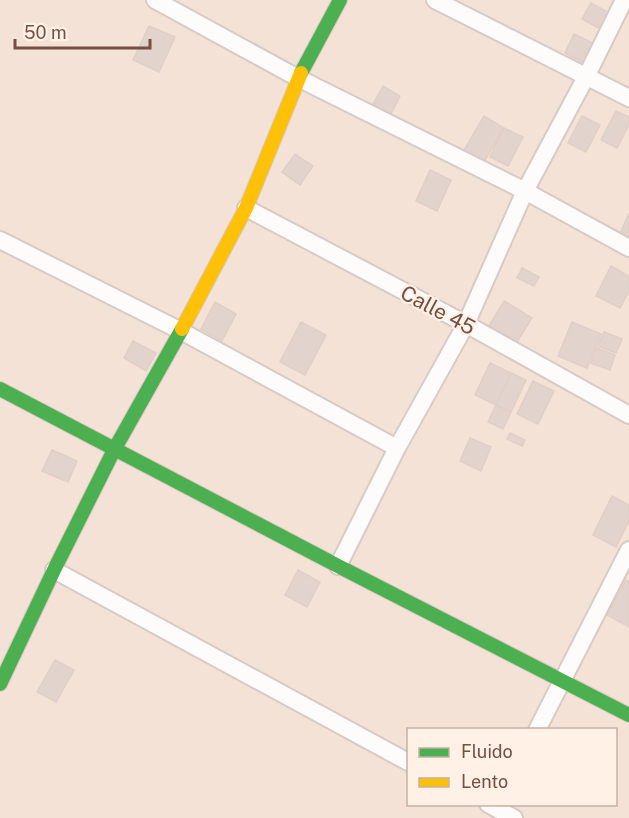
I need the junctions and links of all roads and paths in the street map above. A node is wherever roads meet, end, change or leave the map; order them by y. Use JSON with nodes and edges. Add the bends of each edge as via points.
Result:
{"nodes":[{"id":1,"x":155,"y":0,"type":"edge"},
{"id":2,"x":340,"y":0,"type":"edge"},
{"id":3,"x":435,"y":0,"type":"edge"},
{"id":4,"x":624,"y":0,"type":"edge"},
{"id":5,"x":586,"y":76,"type":"junction"},
{"id":6,"x":298,"y":78,"type":"junction"},
{"id":7,"x":629,"y":98,"type":"edge"},
{"id":8,"x":525,"y":190,"type":"junction"},
{"id":9,"x":246,"y":208,"type":"junction"},
{"id":10,"x":0,"y":240,"type":"edge"},
{"id":11,"x":629,"y":248,"type":"edge"},
{"id":12,"x":466,"y":324,"type":"junction"},
{"id":13,"x":181,"y":331,"type":"junction"},
{"id":14,"x":0,"y":389,"type":"edge"},
{"id":15,"x":629,"y":415,"type":"edge"},
{"id":16,"x":397,"y":448,"type":"junction"},
{"id":17,"x":114,"y":450,"type":"junction"},
{"id":18,"x":629,"y":550,"type":"edge"},
{"id":19,"x":338,"y":566,"type":"junction"},
{"id":20,"x":54,"y":570,"type":"junction"},
{"id":21,"x":562,"y":681,"type":"junction"},
{"id":22,"x":0,"y":684,"type":"edge"},
{"id":23,"x":629,"y":715,"type":"edge"},
{"id":24,"x":538,"y":728,"type":"edge"},
{"id":25,"x":407,"y":761,"type":"edge"},
{"id":26,"x":494,"y":809,"type":"edge"},
{"id":27,"x":514,"y":818,"type":"edge"}],
"edges":[{"from":1,"to":6,"type":"street"},
{"from":2,"to":6,"type":"street"},
{"from":3,"to":5,"type":"street"},
{"from":4,"to":5,"type":"street"},
{"from":5,"to":7,"type":"street"},
{"from":5,"to":8,"type":"street"},
{"from":6,"to":8,"type":"street"},
{"from":6,"to":9,"type":"street"},
{"from":8,"to":11,"type":"street"},
{"from":8,"to":12,"type":"street"},
{"from":9,"to":12,"type":"street","name":"Calle 45"},
{"from":9,"to":13,"type":"street"},
{"from":10,"to":13,"type":"street"},
{"from":12,"to":15,"type":"street","name":"Calle 45"},
{"from":12,"to":16,"type":"street"},
{"from":13,"to":16,"type":"street"},
{"from":13,"to":17,"type":"street"},
{"from":14,"to":17,"type":"street"},
{"from":16,"to":19,"type":"street"},
{"from":17,"to":19,"type":"street"},
{"from":17,"to":20,"type":"street"},
{"from":18,"to":21,"type":"street"},
{"from":19,"to":21,"type":"street"},
{"from":20,"to":22,"type":"street"},
{"from":20,"to":25,"type":"street"},
{"from":21,"to":23,"type":"street"},
{"from":21,"to":24,"type":"street"},
{"from":26,"to":27,"type":"street"}]}
